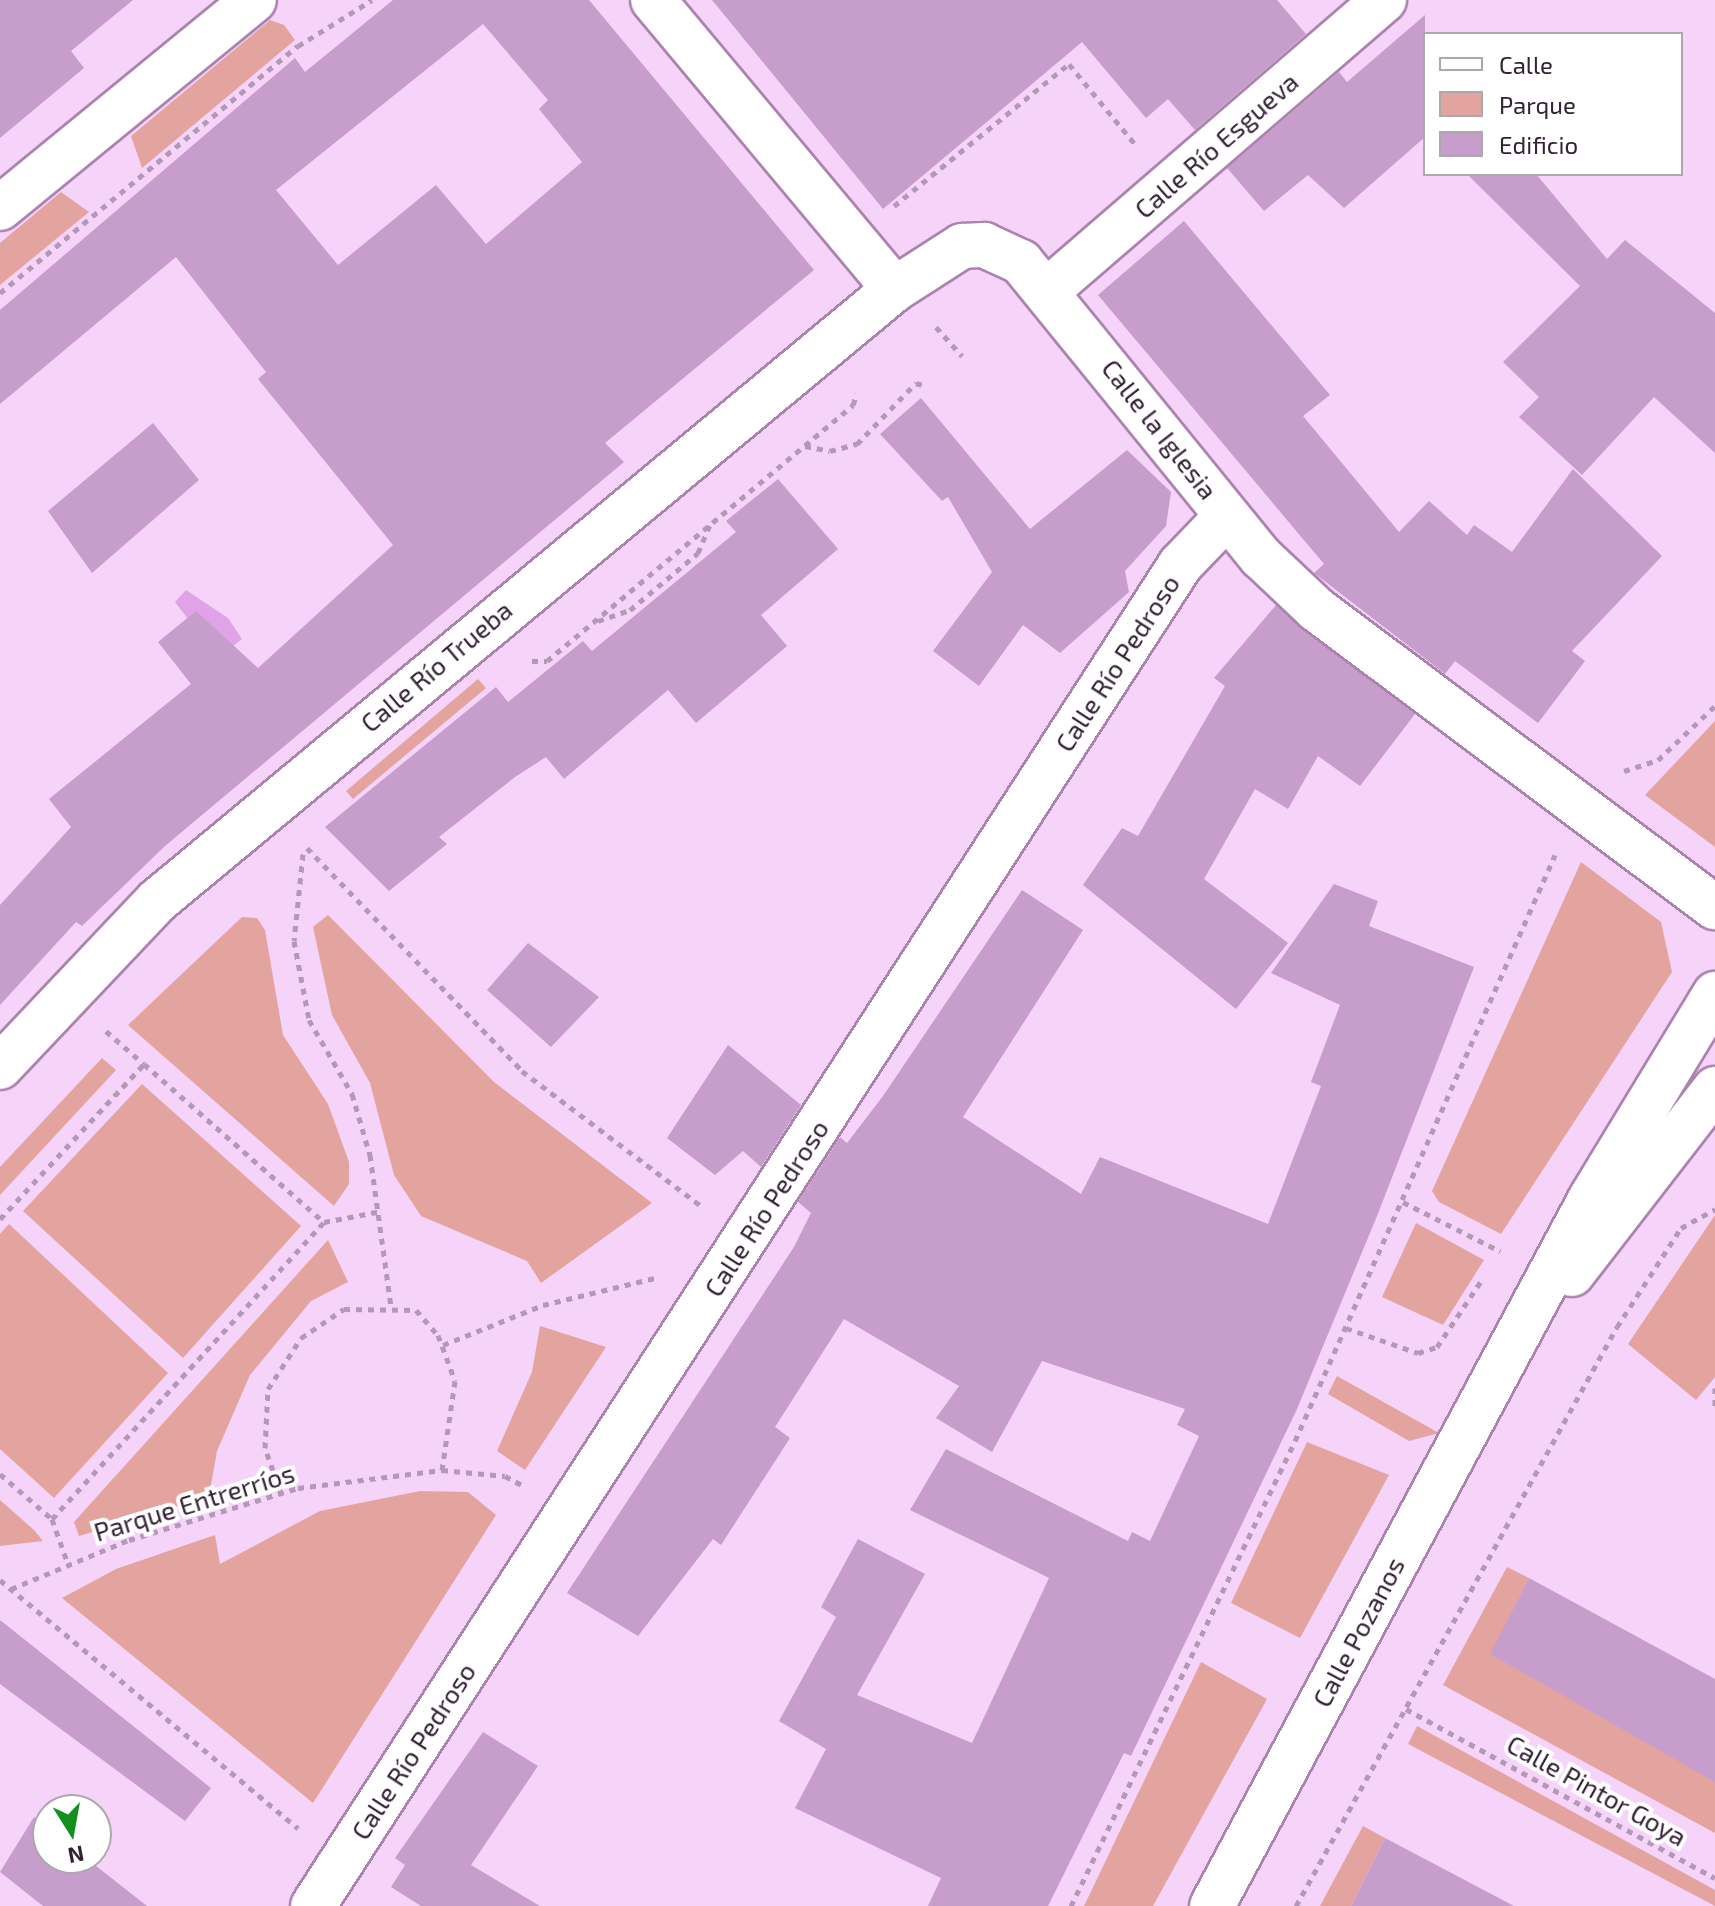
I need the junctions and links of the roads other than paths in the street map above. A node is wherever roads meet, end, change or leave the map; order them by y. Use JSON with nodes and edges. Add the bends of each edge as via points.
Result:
{"nodes":[{"id":1,"x":254,"y":0,"type":"edge"},
{"id":2,"x":653,"y":0,"type":"edge"},
{"id":3,"x":1384,"y":0,"type":"edge"},
{"id":4,"x":0,"y":208,"type":"edge"},
{"id":5,"x":895,"y":289,"type":"junction"},
{"id":6,"x":1048,"y":290,"type":"junction"},
{"id":7,"x":1227,"y":516,"type":"junction"},
{"id":8,"x":1715,"y":907,"type":"edge"},
{"id":9,"x":1715,"y":994,"type":"edge"},
{"id":10,"x":0,"y":1067,"type":"edge"},
{"id":11,"x":1658,"y":1081,"type":"junction"},
{"id":12,"x":1715,"y":1082,"type":"edge"},
{"id":13,"x":1715,"y":1089,"type":"edge"},
{"id":14,"x":1700,"y":1145,"type":"edge"},
{"id":15,"x":1504,"y":1358,"type":"junction"},
{"id":16,"x":313,"y":1906,"type":"edge"},
{"id":17,"x":1212,"y":1906,"type":"edge"}],
"edges":[{"from":1,"to":4,"type":"street"},
{"from":2,"to":5,"type":"street"},
{"from":3,"to":6,"type":"street","name":"Calle Río Esgueva"},
{"from":5,"to":6,"type":"street","name":"Calle la Iglesia","via":[[935,258],[984,245],[1021,262]]},
{"from":5,"to":10,"type":"street","name":"Calle Río Trueba","via":[[157,901]]},
{"from":6,"to":7,"type":"street","name":"Calle la Iglesia"},
{"from":7,"to":8,"type":"street","name":"Calle la Iglesia","via":[[1316,609]]},
{"from":7,"to":16,"type":"street","name":"Calle Río Pedroso","via":[[1181,564]]},
{"from":9,"to":11,"type":"street","name":"Calle Pozanos"},
{"from":11,"to":12,"type":"street"},
{"from":11,"to":14,"type":"street","via":[[1666,1112]]},
{"from":11,"to":15,"type":"street","name":"Calle Pozanos"},
{"from":13,"to":14,"type":"street","name":"Calle Pozanos"},
{"from":14,"to":15,"type":"street","name":"Calle Pozanos"},
{"from":15,"to":17,"type":"street","name":"Calle Pozanos"}]}
